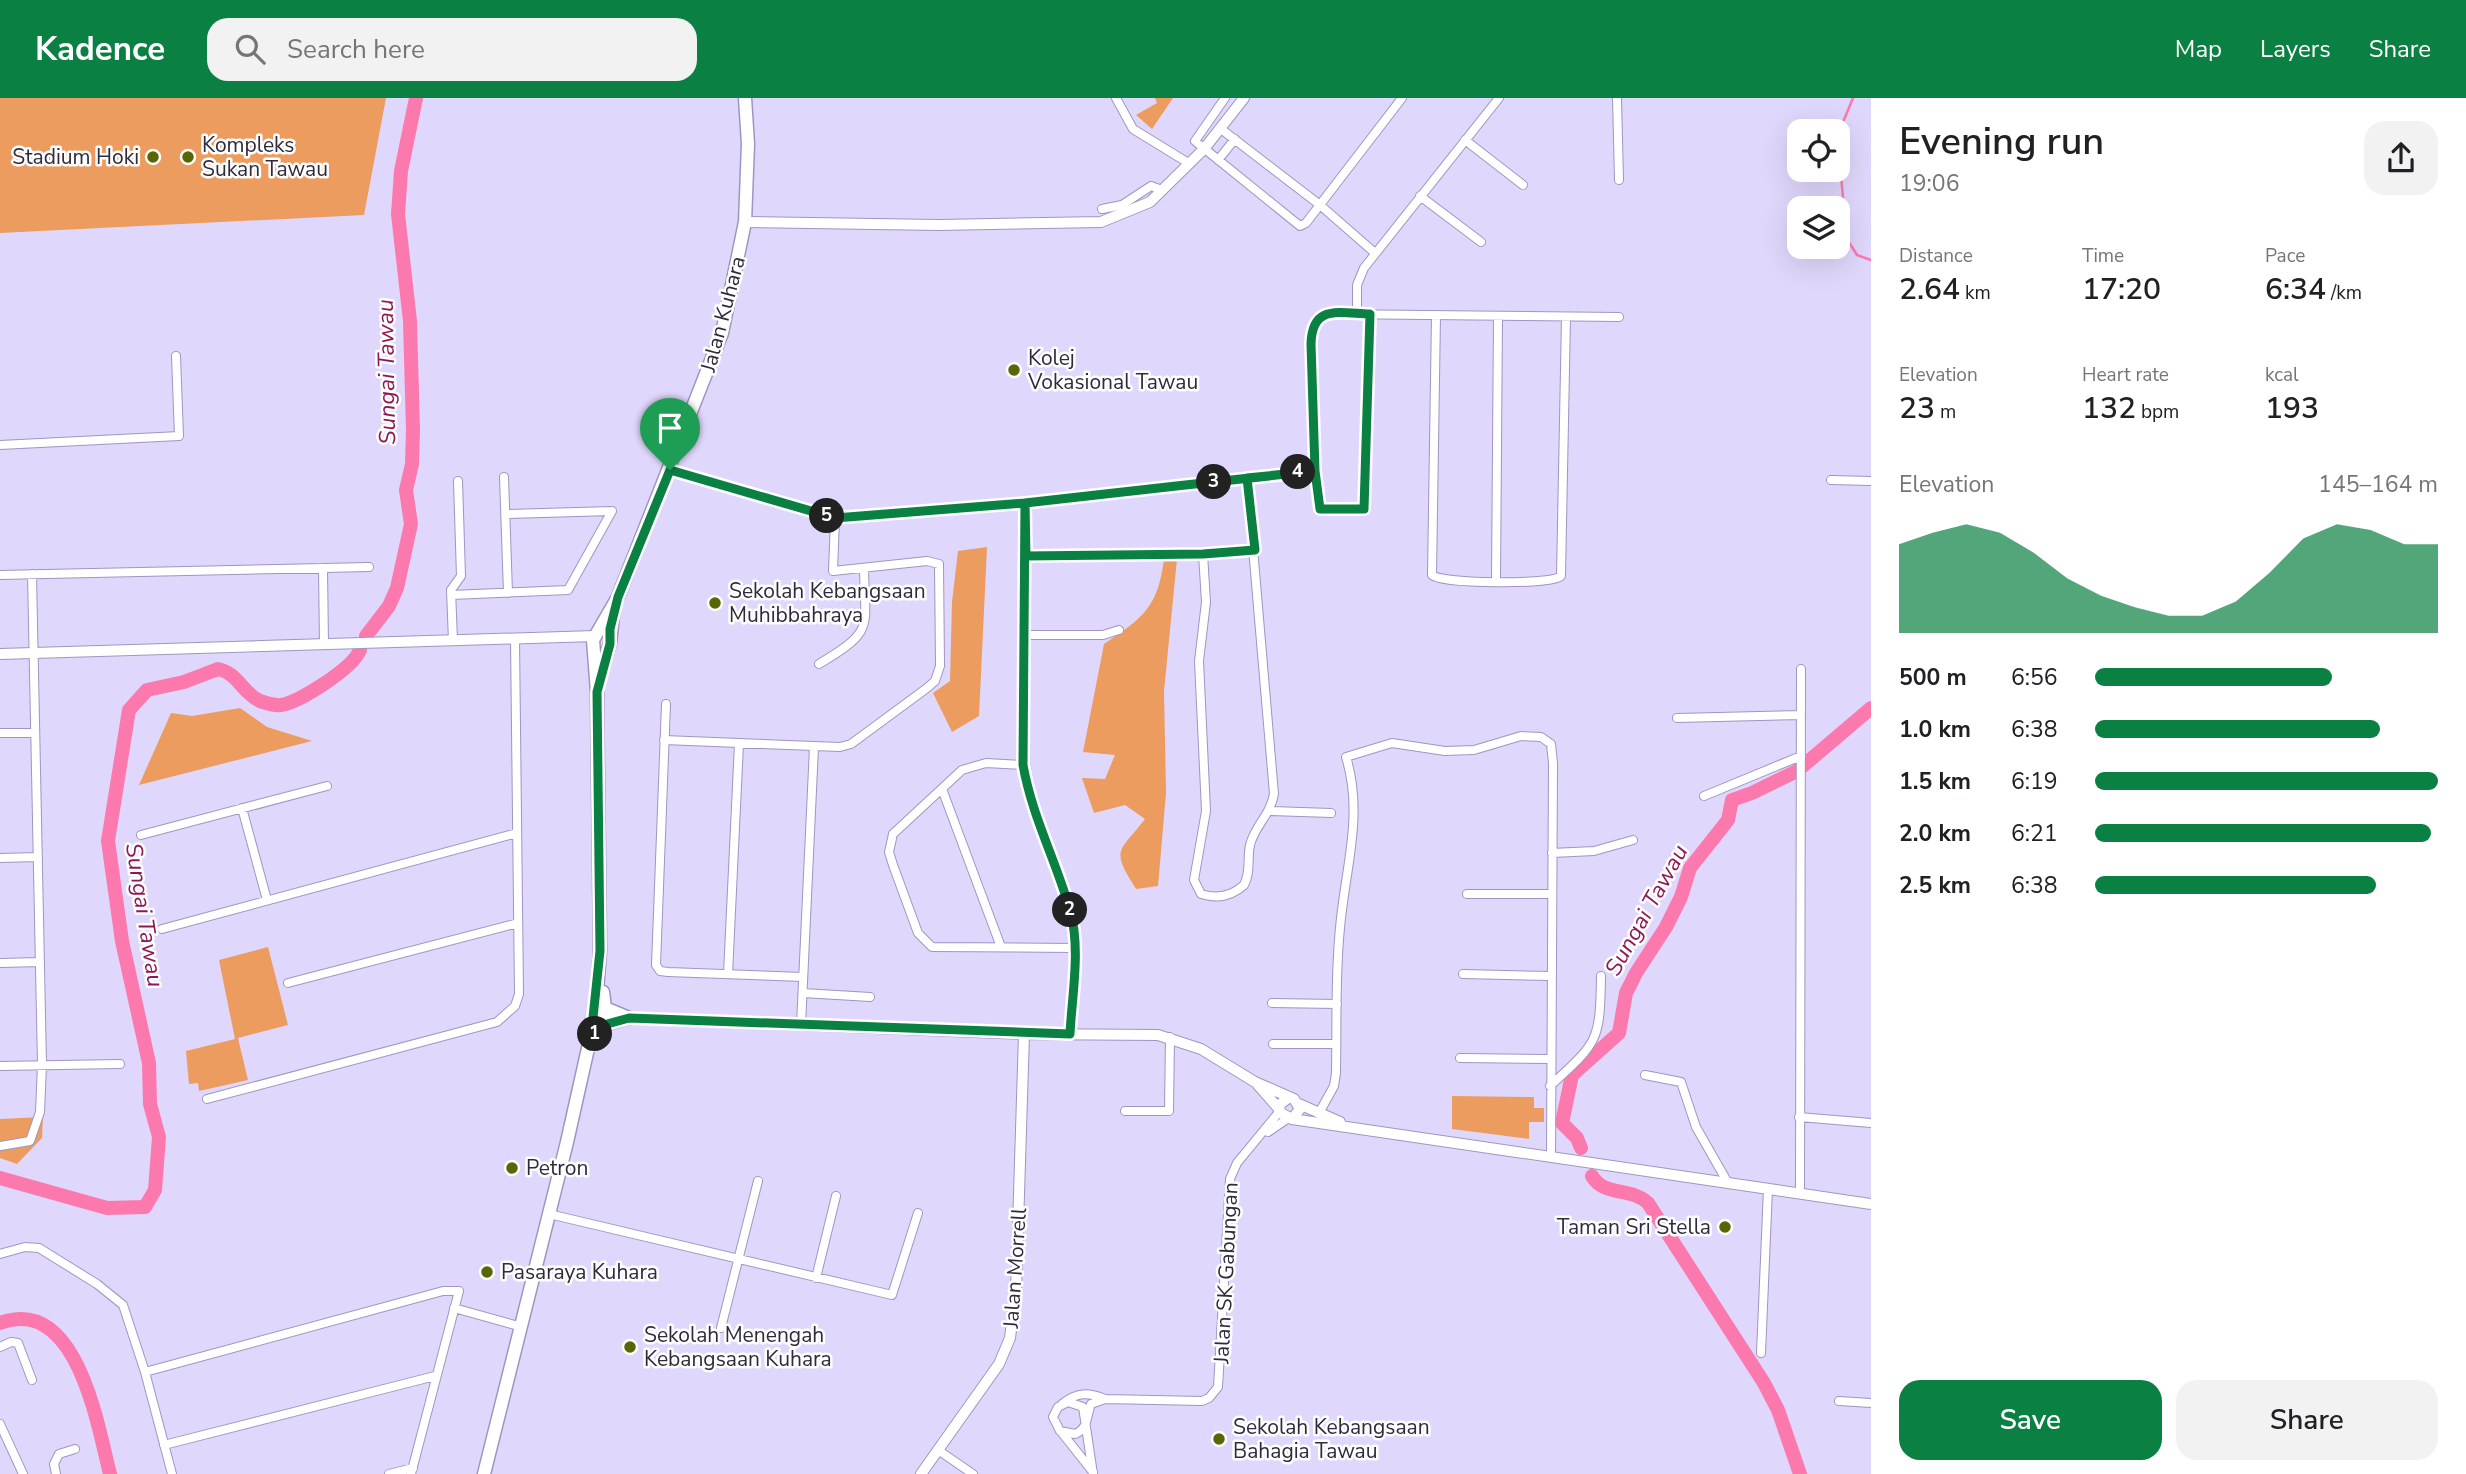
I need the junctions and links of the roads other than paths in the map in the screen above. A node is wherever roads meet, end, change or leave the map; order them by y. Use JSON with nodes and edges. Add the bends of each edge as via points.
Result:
{"nodes":[{"id":1,"x":745,"y":98,"type":"edge"},
{"id":2,"x":1116,"y":98,"type":"edge"},
{"id":3,"x":1225,"y":98,"type":"edge"},
{"id":4,"x":1244,"y":98,"type":"edge"},
{"id":5,"x":1402,"y":98,"type":"edge"},
{"id":6,"x":1499,"y":98,"type":"edge"},
{"id":7,"x":1617,"y":98,"type":"edge"},
{"id":8,"x":1221,"y":129,"type":"junction"},
{"id":9,"x":1235,"y":139,"type":"junction"},
{"id":10,"x":1465,"y":140,"type":"junction"},
{"id":11,"x":1204,"y":149,"type":"junction"},
{"id":12,"x":1218,"y":160,"type":"junction"},
{"id":13,"x":1190,"y":164,"type":"junction"},
{"id":14,"x":1619,"y":180,"type":"dead end"},
{"id":15,"x":1523,"y":185,"type":"dead end"},
{"id":16,"x":1162,"y":190,"type":"junction"},
{"id":17,"x":1420,"y":196,"type":"junction"},
{"id":18,"x":1320,"y":205,"type":"junction"},
{"id":19,"x":1102,"y":209,"type":"dead end"},
{"id":20,"x":745,"y":222,"type":"junction"},
{"id":21,"x":1481,"y":242,"type":"dead end"},
{"id":22,"x":1375,"y":253,"type":"junction"},
{"id":23,"x":1357,"y":314,"type":"junction"},
{"id":24,"x":1370,"y":314,"type":"junction"},
{"id":25,"x":1436,"y":316,"type":"junction"},
{"id":26,"x":1499,"y":316,"type":"junction"},
{"id":27,"x":1566,"y":317,"type":"junction"},
{"id":28,"x":1619,"y":317,"type":"dead end"},
{"id":29,"x":176,"y":356,"type":"dead end"},
{"id":30,"x":0,"y":445,"type":"edge"},
{"id":31,"x":670,"y":470,"type":"junction"},
{"id":32,"x":1315,"y":471,"type":"junction"},
{"id":33,"x":505,"y":477,"type":"dead end"},
{"id":34,"x":1247,"y":478,"type":"junction"},
{"id":35,"x":1831,"y":480,"type":"dead end"},
{"id":36,"x":458,"y":481,"type":"dead end"},
{"id":37,"x":1871,"y":481,"type":"edge"},
{"id":38,"x":1025,"y":503,"type":"junction"},
{"id":39,"x":506,"y":514,"type":"junction"},
{"id":40,"x":835,"y":518,"type":"junction"},
{"id":41,"x":1255,"y":550,"type":"junction"},
{"id":42,"x":1203,"y":554,"type":"junction"},
{"id":43,"x":1026,"y":556,"type":"junction"},
{"id":44,"x":369,"y":567,"type":"dead end"},
{"id":45,"x":323,"y":568,"type":"junction"},
{"id":46,"x":864,"y":568,"type":"junction"},
{"id":47,"x":0,"y":575,"type":"edge"},
{"id":48,"x":32,"y":575,"type":"junction"},
{"id":49,"x":1496,"y":582,"type":"junction"},
{"id":50,"x":508,"y":593,"type":"junction"},
{"id":51,"x":452,"y":595,"type":"junction"},
{"id":52,"x":1119,"y":630,"type":"dead end"},
{"id":53,"x":1025,"y":635,"type":"junction"},
{"id":54,"x":515,"y":639,"type":"junction"},
{"id":55,"x":453,"y":641,"type":"junction"},
{"id":56,"x":599,"y":643,"type":"junction"},
{"id":57,"x":324,"y":645,"type":"junction"},
{"id":58,"x":34,"y":653,"type":"junction"},
{"id":59,"x":0,"y":654,"type":"edge"},
{"id":60,"x":819,"y":664,"type":"dead end"},
{"id":61,"x":1801,"y":668,"type":"dead end"},
{"id":62,"x":666,"y":704,"type":"dead end"},
{"id":63,"x":1801,"y":715,"type":"junction"},
{"id":64,"x":1677,"y":718,"type":"dead end"},
{"id":65,"x":0,"y":733,"type":"edge"},
{"id":66,"x":36,"y":733,"type":"junction"},
{"id":67,"x":664,"y":740,"type":"junction"},
{"id":68,"x":739,"y":744,"type":"junction"},
{"id":69,"x":814,"y":747,"type":"junction"},
{"id":70,"x":1801,"y":758,"type":"junction"},
{"id":71,"x":1023,"y":765,"type":"junction"},
{"id":72,"x":327,"y":786,"type":"dead end"},
{"id":73,"x":942,"y":789,"type":"junction"},
{"id":74,"x":1704,"y":796,"type":"dead end"},
{"id":75,"x":242,"y":808,"type":"junction"},
{"id":76,"x":1270,"y":811,"type":"junction"},
{"id":77,"x":1331,"y":813,"type":"dead end"},
{"id":78,"x":517,"y":833,"type":"junction"},
{"id":79,"x":141,"y":835,"type":"dead end"},
{"id":80,"x":1633,"y":840,"type":"dead end"},
{"id":81,"x":1552,"y":853,"type":"junction"},
{"id":82,"x":38,"y":857,"type":"junction"},
{"id":83,"x":0,"y":858,"type":"edge"},
{"id":84,"x":1467,"y":894,"type":"dead end"},
{"id":85,"x":1551,"y":894,"type":"junction"},
{"id":86,"x":267,"y":900,"type":"junction"},
{"id":87,"x":518,"y":923,"type":"junction"},
{"id":88,"x":162,"y":929,"type":"dead end"},
{"id":89,"x":1001,"y":947,"type":"junction"},
{"id":90,"x":1075,"y":948,"type":"junction"},
{"id":91,"x":600,"y":951,"type":"junction"},
{"id":92,"x":40,"y":962,"type":"junction"},
{"id":93,"x":0,"y":963,"type":"edge"},
{"id":94,"x":728,"y":974,"type":"junction"},
{"id":95,"x":1463,"y":974,"type":"dead end"},
{"id":96,"x":1550,"y":976,"type":"junction"},
{"id":97,"x":1601,"y":976,"type":"dead end"},
{"id":98,"x":803,"y":977,"type":"junction"},
{"id":99,"x":288,"y":984,"type":"dead end"},
{"id":100,"x":803,"y":993,"type":"junction"},
{"id":101,"x":870,"y":997,"type":"dead end"},
{"id":102,"x":1272,"y":1003,"type":"dead end"},
{"id":103,"x":1337,"y":1004,"type":"junction"},
{"id":104,"x":595,"y":1017,"type":"junction"},
{"id":105,"x":629,"y":1018,"type":"junction"},
{"id":106,"x":801,"y":1025,"type":"junction"},
{"id":107,"x":1024,"y":1034,"type":"junction"},
{"id":108,"x":1070,"y":1034,"type":"junction"},
{"id":109,"x":1170,"y":1037,"type":"junction"},
{"id":110,"x":1273,"y":1044,"type":"dead end"},
{"id":111,"x":1336,"y":1044,"type":"junction"},
{"id":112,"x":590,"y":1046,"type":"junction"},
{"id":113,"x":1460,"y":1058,"type":"dead end"},
{"id":114,"x":1550,"y":1059,"type":"junction"},
{"id":115,"x":120,"y":1064,"type":"dead end"},
{"id":116,"x":42,"y":1065,"type":"junction"},
{"id":117,"x":0,"y":1066,"type":"edge"},
{"id":118,"x":1645,"y":1075,"type":"dead end"},
{"id":119,"x":1255,"y":1082,"type":"junction"},
{"id":120,"x":1550,"y":1086,"type":"junction"},
{"id":121,"x":1287,"y":1098,"type":"junction"},
{"id":122,"x":207,"y":1099,"type":"dead end"},
{"id":123,"x":1299,"y":1104,"type":"junction"},
{"id":124,"x":1125,"y":1111,"type":"dead end"},
{"id":125,"x":1319,"y":1113,"type":"junction"},
{"id":126,"x":1284,"y":1115,"type":"junction"},
{"id":127,"x":1799,"y":1116,"type":"junction"},
{"id":128,"x":1871,"y":1124,"type":"edge"},
{"id":129,"x":1357,"y":1129,"type":"junction"},
{"id":130,"x":0,"y":1146,"type":"edge"},
{"id":131,"x":1551,"y":1156,"type":"junction"},
{"id":132,"x":758,"y":1181,"type":"dead end"},
{"id":133,"x":1728,"y":1182,"type":"junction"},
{"id":134,"x":1768,"y":1189,"type":"junction"},
{"id":135,"x":1800,"y":1193,"type":"junction"},
{"id":136,"x":836,"y":1196,"type":"dead end"},
{"id":137,"x":1871,"y":1204,"type":"edge"},
{"id":138,"x":918,"y":1213,"type":"dead end"},
{"id":139,"x":549,"y":1214,"type":"junction"},
{"id":140,"x":0,"y":1254,"type":"edge"},
{"id":141,"x":738,"y":1260,"type":"junction"},
{"id":142,"x":816,"y":1278,"type":"junction"},
{"id":143,"x":454,"y":1308,"type":"junction"},
{"id":144,"x":522,"y":1327,"type":"junction"},
{"id":145,"x":721,"y":1328,"type":"dead end"},
{"id":146,"x":0,"y":1347,"type":"edge"},
{"id":147,"x":1761,"y":1353,"type":"dead end"},
{"id":148,"x":145,"y":1372,"type":"junction"},
{"id":149,"x":435,"y":1376,"type":"junction"},
{"id":150,"x":32,"y":1380,"type":"dead end"},
{"id":151,"x":1105,"y":1399,"type":"junction"},
{"id":152,"x":1839,"y":1401,"type":"dead end"},
{"id":153,"x":1871,"y":1403,"type":"edge"},
{"id":154,"x":1062,"y":1404,"type":"junction"},
{"id":155,"x":1087,"y":1418,"type":"junction"},
{"id":156,"x":0,"y":1424,"type":"edge"},
{"id":157,"x":1060,"y":1432,"type":"junction"},
{"id":158,"x":164,"y":1444,"type":"junction"},
{"id":159,"x":75,"y":1449,"type":"dead end"},
{"id":160,"x":938,"y":1450,"type":"junction"},
{"id":161,"x":412,"y":1471,"type":"edge"},
{"id":162,"x":1093,"y":1473,"type":"edge"},
{"id":163,"x":23,"y":1474,"type":"edge"},
{"id":164,"x":56,"y":1474,"type":"edge"},
{"id":165,"x":172,"y":1474,"type":"edge"},
{"id":166,"x":389,"y":1474,"type":"edge"},
{"id":167,"x":484,"y":1474,"type":"edge"},
{"id":168,"x":921,"y":1474,"type":"edge"},
{"id":169,"x":973,"y":1474,"type":"edge"}],
"edges":[{"from":1,"to":20,"type":"main road","name":"Jalan Kuhara"},
{"from":2,"to":13,"type":"street","via":[[1133,129]]},
{"from":3,"to":11,"type":"street","via":[[1195,138]]},
{"from":4,"to":8,"type":"street"},
{"from":5,"to":18,"type":"street"},
{"from":6,"to":10,"type":"street"},
{"from":7,"to":14,"type":"street"},
{"from":8,"to":9,"type":"street"},
{"from":8,"to":11,"type":"street"},
{"from":9,"to":12,"type":"street"},
{"from":9,"to":18,"type":"street"},
{"from":10,"to":15,"type":"street"},
{"from":10,"to":17,"type":"street"},
{"from":11,"to":12,"type":"street"},
{"from":11,"to":13,"type":"street"},
{"from":12,"to":18,"type":"street","via":[[1296,225],[1306,223]]},
{"from":13,"to":16,"type":"street"},
{"from":16,"to":19,"type":"street","via":[[1151,186],[1122,205]]},
{"from":16,"to":20,"type":"street","via":[[1128,214],[1086,224]]},
{"from":17,"to":21,"type":"street"},
{"from":17,"to":22,"type":"street"},
{"from":18,"to":22,"type":"street"},
{"from":20,"to":31,"type":"main road","name":"Jalan Kuhara","via":[[722,333]]},
{"from":22,"to":23,"type":"street","via":[[1359,277]]},
{"from":23,"to":24,"type":"street"},
{"from":23,"to":32,"type":"street","via":[[1328,314],[1313,323]]},
{"from":24,"to":25,"type":"street"},
{"from":24,"to":32,"type":"street","via":[[1364,509],[1320,509]]},
{"from":25,"to":26,"type":"street"},
{"from":25,"to":49,"type":"street","via":[[1432,575],[1444,580]]},
{"from":26,"to":27,"type":"street"},
{"from":26,"to":49,"type":"street"},
{"from":27,"to":28,"type":"street"},
{"from":27,"to":49,"type":"street","via":[[1561,576],[1552,581]]},
{"from":29,"to":30,"type":"street","via":[[179,436]]},
{"from":31,"to":40,"type":"street"},
{"from":31,"to":56,"type":"main road","name":"Jalan Kuhara"},
{"from":32,"to":34,"type":"street"},
{"from":33,"to":39,"type":"street"},
{"from":34,"to":38,"type":"street"},
{"from":34,"to":41,"type":"street"},
{"from":35,"to":37,"type":"street"},
{"from":36,"to":51,"type":"street","via":[[461,576]]},
{"from":38,"to":40,"type":"street"},
{"from":38,"to":43,"type":"street"},
{"from":39,"to":50,"type":"street"},
{"from":39,"to":50,"type":"street","via":[[612,511],[568,590]]},
{"from":40,"to":46,"type":"street","via":[[833,571]]},
{"from":41,"to":42,"type":"street"},
{"from":41,"to":76,"type":"street","via":[[1275,779]]},
{"from":42,"to":43,"type":"street"},
{"from":42,"to":76,"type":"street","via":[[1206,602],[1199,661],[1206,811],[1194,880],[1201,894],[1224,895],[1244,885],[1253,837]]},
{"from":43,"to":53,"type":"street"},
{"from":44,"to":45,"type":"street"},
{"from":45,"to":48,"type":"street"},
{"from":45,"to":57,"type":"street"},
{"from":46,"to":60,"type":"street","via":[[863,629],[854,643]]},
{"from":46,"to":69,"type":"street","via":[[927,561],[939,564],[939,673],[927,688],[851,744]]},
{"from":47,"to":48,"type":"street"},
{"from":48,"to":58,"type":"street"},
{"from":50,"to":51,"type":"street"},
{"from":51,"to":55,"type":"street"},
{"from":52,"to":53,"type":"street","via":[[1103,635]]},
{"from":53,"to":71,"type":"street"},
{"from":54,"to":55,"type":"street"},
{"from":54,"to":56,"type":"street"},
{"from":54,"to":78,"type":"street"},
{"from":55,"to":57,"type":"street"},
{"from":56,"to":91,"type":"main road","name":"Jalan Kuhara"},
{"from":57,"to":58,"type":"street"},
{"from":58,"to":59,"type":"street"},
{"from":58,"to":66,"type":"street"},
{"from":61,"to":63,"type":"street"},
{"from":62,"to":67,"type":"street"},
{"from":63,"to":64,"type":"street"},
{"from":63,"to":70,"type":"street"},
{"from":65,"to":66,"type":"street"},
{"from":66,"to":82,"type":"street"},
{"from":67,"to":68,"type":"street"},
{"from":67,"to":94,"type":"street","via":[[656,965],[660,971]]},
{"from":68,"to":69,"type":"street"},
{"from":68,"to":94,"type":"street"},
{"from":69,"to":98,"type":"street"},
{"from":70,"to":74,"type":"street"},
{"from":70,"to":127,"type":"street"},
{"from":71,"to":73,"type":"street","via":[[969,766]]},
{"from":71,"to":90,"type":"street","via":[[1031,803],[1070,911]]},
{"from":72,"to":75,"type":"street"},
{"from":73,"to":89,"type":"street"},
{"from":73,"to":89,"type":"street","via":[[889,843],[905,899],[918,933],[932,947]]},
{"from":75,"to":79,"type":"street"},
{"from":75,"to":86,"type":"street"},
{"from":76,"to":77,"type":"street"},
{"from":78,"to":86,"type":"street"},
{"from":78,"to":87,"type":"street"},
{"from":80,"to":81,"type":"street","via":[[1594,851]]},
{"from":81,"to":85,"type":"street"},
{"from":81,"to":103,"type":"street","via":[[1553,763],[1548,740],[1521,736],[1486,748],[1453,751],[1392,743],[1346,757],[1355,795],[1355,823],[1340,928]]},
{"from":82,"to":83,"type":"street"},
{"from":82,"to":92,"type":"street"},
{"from":84,"to":85,"type":"street"},
{"from":85,"to":96,"type":"street"},
{"from":86,"to":88,"type":"street"},
{"from":87,"to":99,"type":"street"},
{"from":87,"to":122,"type":"street","via":[[519,994],[515,1006],[497,1022]]},
{"from":89,"to":90,"type":"street"},
{"from":90,"to":108,"type":"street"},
{"from":91,"to":104,"type":"main road"},
{"from":91,"to":105,"type":"main road","via":[[604,958],[603,1005]]},
{"from":92,"to":93,"type":"street"},
{"from":92,"to":116,"type":"street"},
{"from":94,"to":98,"type":"street"},
{"from":95,"to":96,"type":"street"},
{"from":96,"to":114,"type":"street"},
{"from":97,"to":120,"type":"street","via":[[1598,1033],[1585,1053]]},
{"from":98,"to":100,"type":"street"},
{"from":100,"to":101,"type":"street"},
{"from":100,"to":106,"type":"street"},
{"from":102,"to":103,"type":"street"},
{"from":103,"to":111,"type":"street"},
{"from":104,"to":105,"type":"street"},
{"from":104,"to":112,"type":"main road"},
{"from":105,"to":106,"type":"street"},
{"from":105,"to":112,"type":"main road","via":[[600,1026]]},
{"from":106,"to":107,"type":"street"},
{"from":107,"to":108,"type":"street"},
{"from":107,"to":160,"type":"street","name":"Jalan Morrell","via":[[1016,1290],[1010,1338],[999,1364]]},
{"from":108,"to":109,"type":"street"},
{"from":109,"to":119,"type":"street","via":[[1201,1049]]},
{"from":109,"to":124,"type":"street","via":[[1169,1111]]},
{"from":110,"to":111,"type":"street"},
{"from":111,"to":125,"type":"street","via":[[1334,1086]]},
{"from":112,"to":139,"type":"main road"},
{"from":113,"to":114,"type":"street"},
{"from":114,"to":120,"type":"street"},
{"from":115,"to":116,"type":"street"},
{"from":116,"to":117,"type":"street"},
{"from":116,"to":130,"type":"street","via":[[34,1137],[25,1144]]},
{"from":118,"to":133,"type":"street","via":[[1681,1082],[1696,1127]]},
{"from":119,"to":121,"type":"street"},
{"from":119,"to":126,"type":"street"},
{"from":120,"to":131,"type":"street"},
{"from":121,"to":123,"type":"street"},
{"from":121,"to":126,"type":"street","via":[[1282,1101]]},
{"from":123,"to":125,"type":"street"},
{"from":123,"to":126,"type":"street","via":[[1299,1113]]},
{"from":125,"to":129,"type":"street"},
{"from":126,"to":129,"type":"street"},
{"from":126,"to":151,"type":"street","name":"Jalan SK Gabungan","via":[[1237,1163],[1230,1179],[1218,1387],[1209,1398],[1193,1401]]},
{"from":127,"to":128,"type":"street"},
{"from":127,"to":135,"type":"street"},
{"from":129,"to":131,"type":"street"},
{"from":131,"to":133,"type":"street"},
{"from":132,"to":141,"type":"street"},
{"from":133,"to":134,"type":"street"},
{"from":134,"to":135,"type":"street"},
{"from":134,"to":147,"type":"street"},
{"from":135,"to":137,"type":"street"},
{"from":136,"to":142,"type":"street"},
{"from":138,"to":142,"type":"street","via":[[892,1295]]},
{"from":139,"to":141,"type":"street"},
{"from":139,"to":144,"type":"main road"},
{"from":140,"to":148,"type":"street","via":[[39,1248],[97,1284],[122,1305]]},
{"from":141,"to":142,"type":"street"},
{"from":141,"to":145,"type":"street"},
{"from":143,"to":144,"type":"street"},
{"from":143,"to":148,"type":"street","via":[[459,1291],[443,1291]]},
{"from":143,"to":149,"type":"street"},
{"from":144,"to":167,"type":"main road"},
{"from":146,"to":150,"type":"street","via":[[18,1343]]},
{"from":148,"to":158,"type":"street"},
{"from":149,"to":158,"type":"street"},
{"from":149,"to":161,"type":"street"},
{"from":151,"to":154,"type":"street","name":"Jalan SK Gabungan","via":[[1079,1394]]},
{"from":151,"to":155,"type":"street","via":[[1091,1404]]},
{"from":152,"to":153,"type":"street"},
{"from":154,"to":155,"type":"street","via":[[1079,1404]]},
{"from":154,"to":157,"type":"street","via":[[1053,1417]]},
{"from":155,"to":157,"type":"street","via":[[1080,1432]]},
{"from":155,"to":162,"type":"street"},
{"from":156,"to":163,"type":"street"},
{"from":157,"to":162,"type":"street"},
{"from":158,"to":165,"type":"street"},
{"from":159,"to":164,"type":"street","via":[[59,1454]]},
{"from":160,"to":168,"type":"street","name":"Jalan Morrell"},
{"from":160,"to":169,"type":"street"},
{"from":161,"to":166,"type":"street"}]}
